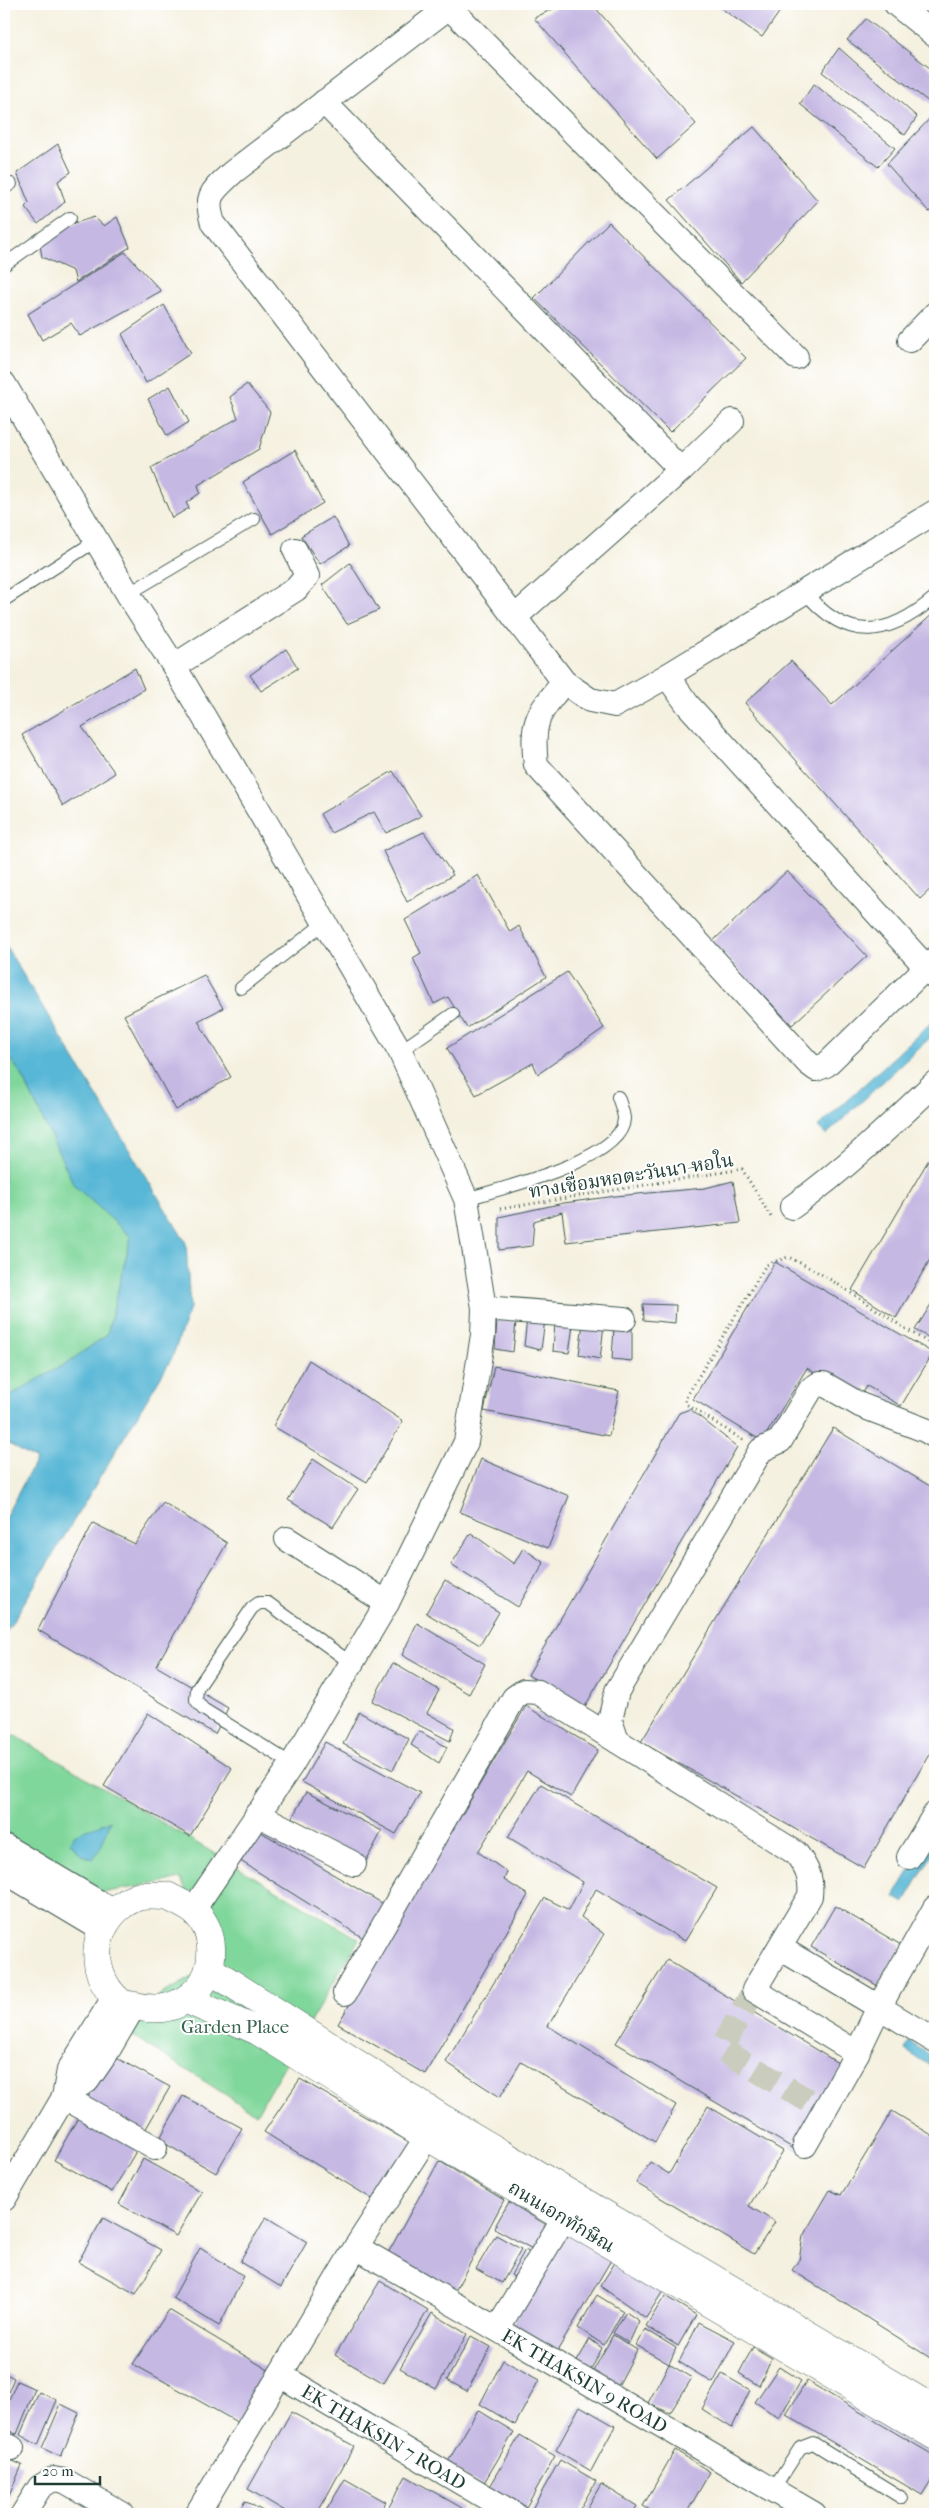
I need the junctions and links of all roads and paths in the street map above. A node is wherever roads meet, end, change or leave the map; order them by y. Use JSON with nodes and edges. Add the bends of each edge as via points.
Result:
{"nodes":[{"id":1,"x":896,"y":4,"type":"edge"},
{"id":2,"x":451,"y":6,"type":"edge"},
{"id":3,"x":935,"y":35,"type":"edge"},
{"id":4,"x":324,"y":102,"type":"junction"},
{"id":5,"x":70,"y":218,"type":"dead end"},
{"id":6,"x":4,"y":265,"type":"edge"},
{"id":7,"x":935,"y":314,"type":"edge"},
{"id":8,"x":910,"y":340,"type":"dead end"},
{"id":9,"x":796,"y":357,"type":"dead end"},
{"id":10,"x":4,"y":384,"type":"edge"},
{"id":11,"x":732,"y":421,"type":"dead end"},
{"id":12,"x":681,"y":470,"type":"junction"},
{"id":13,"x":935,"y":512,"type":"edge"},
{"id":14,"x":254,"y":519,"type":"dead end"},
{"id":15,"x":97,"y":540,"type":"junction"},
{"id":16,"x":295,"y":550,"type":"dead end"},
{"id":17,"x":804,"y":591,"type":"junction"},
{"id":18,"x":128,"y":594,"type":"junction"},
{"id":19,"x":935,"y":597,"type":"edge"},
{"id":20,"x":4,"y":600,"type":"edge"},
{"id":21,"x":515,"y":617,"type":"junction"},
{"id":22,"x":174,"y":666,"type":"junction"},
{"id":23,"x":667,"y":676,"type":"junction"},
{"id":24,"x":564,"y":682,"type":"junction"},
{"id":25,"x":324,"y":923,"type":"junction"},
{"id":26,"x":932,"y":968,"type":"edge"},
{"id":27,"x":241,"y":988,"type":"dead end"},
{"id":28,"x":453,"y":1014,"type":"dead end"},
{"id":29,"x":400,"y":1051,"type":"junction"},
{"id":30,"x":935,"y":1083,"type":"edge"},
{"id":31,"x":618,"y":1097,"type":"dead end"},
{"id":32,"x":467,"y":1207,"type":"junction"},
{"id":33,"x":792,"y":1207,"type":"dead end"},
{"id":34,"x":771,"y":1218,"type":"dead end"},
{"id":35,"x":484,"y":1308,"type":"junction"},
{"id":36,"x":624,"y":1319,"type":"dead end"},
{"id":37,"x":935,"y":1346,"type":"edge"},
{"id":38,"x":935,"y":1436,"type":"edge"},
{"id":39,"x":761,"y":1450,"type":"junction"},
{"id":40,"x":287,"y":1539,"type":"dead end"},
{"id":41,"x":387,"y":1603,"type":"junction"},
{"id":42,"x":351,"y":1663,"type":"junction"},
{"id":43,"x":617,"y":1741,"type":"junction"},
{"id":44,"x":292,"y":1764,"type":"junction"},
{"id":45,"x":257,"y":1814,"type":"junction"},
{"id":46,"x":935,"y":1814,"type":"edge"},
{"id":47,"x":4,"y":1846,"type":"edge"},
{"id":48,"x":909,"y":1858,"type":"dead end"},
{"id":49,"x":354,"y":1864,"type":"dead end"},
{"id":50,"x":4,"y":1871,"type":"edge"},
{"id":51,"x":935,"y":1908,"type":"edge"},
{"id":52,"x":193,"y":1910,"type":"junction"},
{"id":53,"x":107,"y":1920,"type":"junction"},
{"id":54,"x":780,"y":1948,"type":"junction"},
{"id":55,"x":209,"y":1970,"type":"junction"},
{"id":56,"x":345,"y":1993,"type":"dead end"},
{"id":57,"x":187,"y":2000,"type":"junction"},
{"id":58,"x":124,"y":2001,"type":"junction"},
{"id":59,"x":879,"y":2007,"type":"junction"},
{"id":60,"x":935,"y":2041,"type":"edge"},
{"id":61,"x":857,"y":2053,"type":"junction"},
{"id":62,"x":65,"y":2095,"type":"junction"},
{"id":63,"x":434,"y":2127,"type":"junction"},
{"id":64,"x":805,"y":2145,"type":"dead end"},
{"id":65,"x":155,"y":2148,"type":"dead end"},
{"id":66,"x":4,"y":2199,"type":"edge"},
{"id":67,"x":564,"y":2218,"type":"junction"},
{"id":68,"x":356,"y":2246,"type":"junction"},
{"id":69,"x":496,"y":2329,"type":"junction"},
{"id":70,"x":280,"y":2375,"type":"junction"},
{"id":71,"x":935,"y":2410,"type":"edge"},
{"id":72,"x":935,"y":2436,"type":"edge"},
{"id":73,"x":773,"y":2490,"type":"junction"},
{"id":74,"x":902,"y":2498,"type":"dead end"},
{"id":75,"x":23,"y":2514,"type":"edge"},
{"id":76,"x":122,"y":2514,"type":"edge"},
{"id":77,"x":197,"y":2514,"type":"edge"},
{"id":78,"x":514,"y":2514,"type":"edge"},
{"id":79,"x":814,"y":2514,"type":"edge"}],
"edges":[{"from":1,"to":3,"type":"street"},
{"from":2,"to":4,"type":"street"},
{"from":2,"to":9,"type":"street"},
{"from":4,"to":12,"type":"street"},
{"from":4,"to":21,"type":"street","via":[[220,185],[210,196],[208,208],[213,223]]},
{"from":5,"to":6,"type":"lane"},
{"from":7,"to":8,"type":"street"},
{"from":10,"to":15,"type":"street"},
{"from":11,"to":12,"type":"street"},
{"from":12,"to":21,"type":"street"},
{"from":13,"to":17,"type":"street"},
{"from":14,"to":18,"type":"lane"},
{"from":15,"to":18,"type":"street"},
{"from":15,"to":20,"type":"lane"},
{"from":16,"to":22,"type":"street","via":[[307,576],[296,589]]},
{"from":17,"to":19,"type":"lane","via":[[832,620],[848,627],[863,628],[895,624],[915,614]]},
{"from":17,"to":23,"type":"street"},
{"from":18,"to":22,"type":"street"},
{"from":21,"to":24,"type":"street"},
{"from":22,"to":25,"type":"street"},
{"from":23,"to":24,"type":"street","via":[[615,705],[590,700]]},
{"from":23,"to":26,"type":"street","via":[[688,705]]},
{"from":24,"to":26,"type":"street","via":[[541,710],[533,736],[536,765],[816,1070],[826,1065]]},
{"from":25,"to":27,"type":"lane"},
{"from":25,"to":29,"type":"street"},
{"from":28,"to":29,"type":"lane"},
{"from":29,"to":32,"type":"street"},
{"from":30,"to":33,"type":"street","via":[[866,1149]]},
{"from":31,"to":32,"type":"lane","via":[[624,1119],[614,1140],[563,1169]]},
{"from":32,"to":34,"type":"path","name":"ทางเชื่อมหอตะวันนา-หอใน","via":[[742,1169]]},
{"from":32,"to":35,"type":"street"},
{"from":35,"to":36,"type":"street"},
{"from":35,"to":41,"type":"street","via":[[483,1335],[466,1442]]},
{"from":37,"to":39,"type":"path","via":[[891,1321],[814,1269],[788,1257],[766,1266],[685,1399],[686,1404]]},
{"from":38,"to":39,"type":"street","via":[[819,1384],[811,1389],[780,1441]]},
{"from":39,"to":43,"type":"street","via":[[617,1691],[610,1720]]},
{"from":40,"to":41,"type":"street"},
{"from":41,"to":42,"type":"street"},
{"from":42,"to":44,"type":"street"},
{"from":42,"to":44,"type":"lane","via":[[268,1603],[259,1603],[252,1608],[197,1689],[196,1700],[202,1708]]},
{"from":43,"to":54,"type":"street","via":[[796,1853],[812,1881],[810,1896]]},
{"from":43,"to":56,"type":"street","via":[[538,1692],[524,1691],[514,1698]]},
{"from":44,"to":45,"type":"street"},
{"from":45,"to":49,"type":"street"},
{"from":45,"to":52,"type":"street"},
{"from":46,"to":48,"type":"street"},
{"from":47,"to":53,"type":"street"},
{"from":50,"to":53,"type":"street"},
{"from":51,"to":59,"type":"street"},
{"from":52,"to":53,"type":"street","via":[[167,1896],[138,1897]]},
{"from":52,"to":55,"type":"street","via":[[210,1938]]},
{"from":53,"to":58,"type":"street","via":[[96,1946],[97,1963],[103,1980]]},
{"from":54,"to":59,"type":"street"},
{"from":54,"to":61,"type":"street","via":[[754,1990]]},
{"from":55,"to":57,"type":"street"},
{"from":55,"to":63,"type":"street","name":"ถนนเอกทักษิณ"},
{"from":57,"to":58,"type":"street","via":[[169,2008],[150,2010]]},
{"from":57,"to":63,"type":"street","name":"ถนนเอกทักษิณ","via":[[258,2031]]},
{"from":58,"to":62,"type":"street","via":[[107,2052],[87,2081]]},
{"from":59,"to":60,"type":"street"},
{"from":59,"to":61,"type":"street"},
{"from":61,"to":64,"type":"street"},
{"from":62,"to":65,"type":"street"},
{"from":62,"to":66,"type":"street"},
{"from":63,"to":67,"type":"street","name":"ถนนเอกทักษิณ"},
{"from":63,"to":68,"type":"street"},
{"from":63,"to":71,"type":"street","name":"ถนนเอกทักษิณ"},
{"from":67,"to":69,"type":"street"},
{"from":67,"to":72,"type":"street","name":"ถนนเอกทักษิณ"},
{"from":68,"to":69,"type":"street","name":"EK THAKSIN 9 ROAD"},
{"from":68,"to":70,"type":"street"},
{"from":69,"to":73,"type":"street","name":"EK THAKSIN 9 ROAD"},
{"from":70,"to":77,"type":"street"},
{"from":70,"to":78,"type":"street","name":"EK THAKSIN 7 ROAD"},
{"from":73,"to":74,"type":"lane","via":[[800,2448],[813,2443]]},
{"from":73,"to":79,"type":"street","name":"EK THAKSIN 9 ROAD"},
{"from":75,"to":76,"type":"street","via":[[40,2487],[53,2479],[65,2481]]}]}
